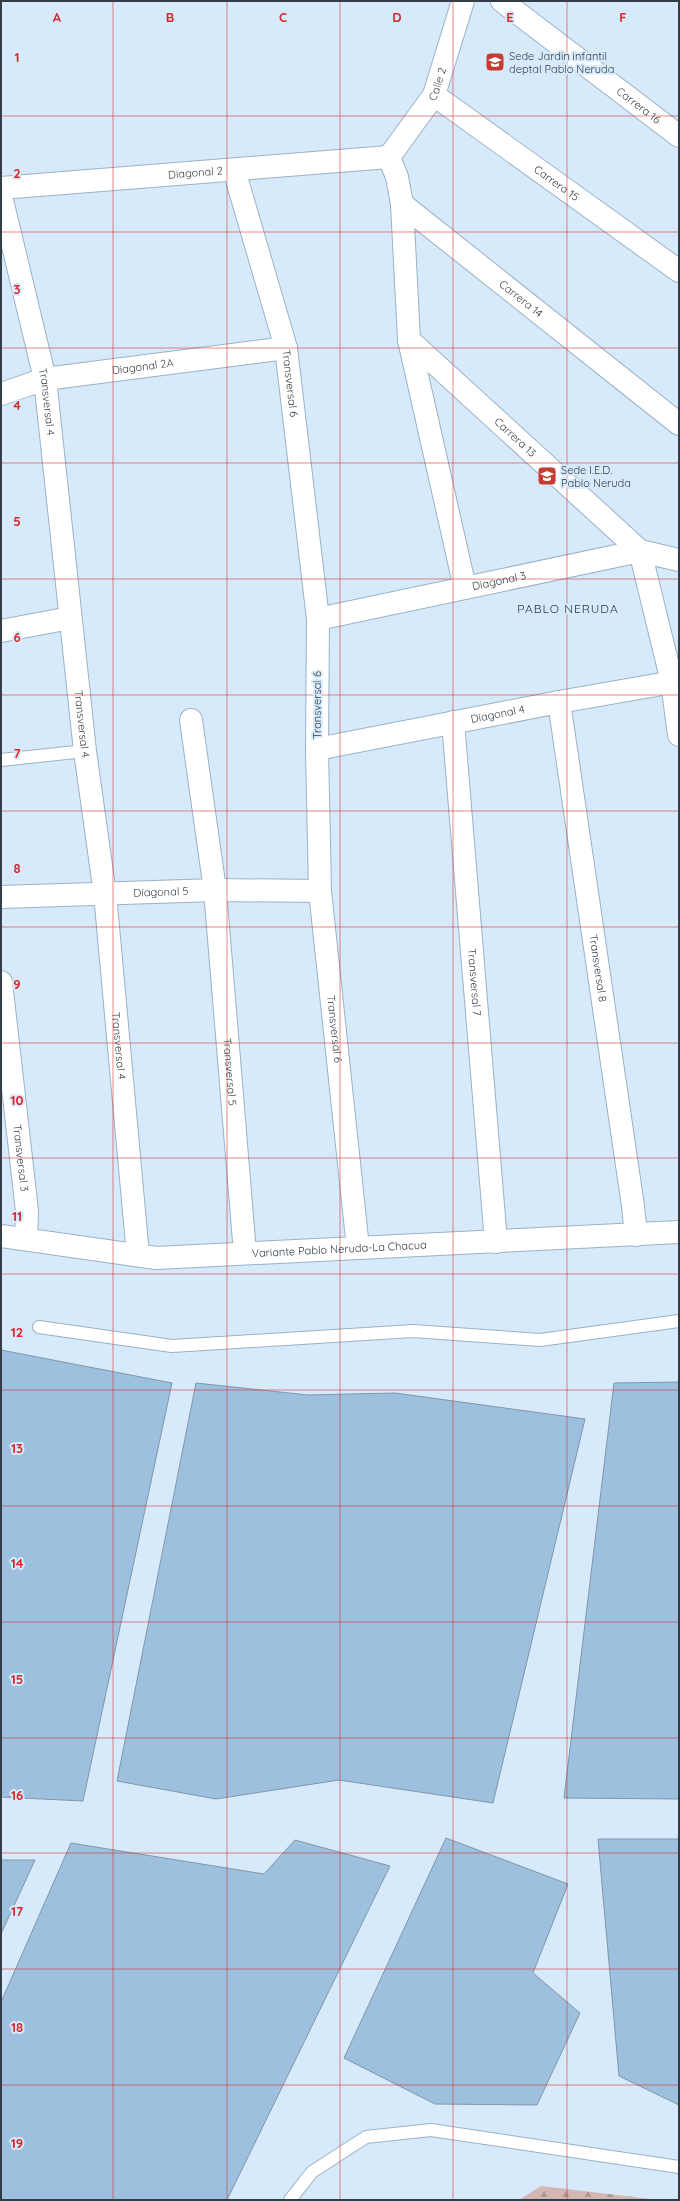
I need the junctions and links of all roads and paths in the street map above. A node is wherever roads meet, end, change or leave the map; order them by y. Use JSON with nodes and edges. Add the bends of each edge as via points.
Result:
{"nodes":[{"id":1,"x":463,"y":1,"type":"edge"},
{"id":2,"x":502,"y":1,"type":"edge"},
{"id":3,"x":434,"y":95,"type":"junction"},
{"id":4,"x":679,"y":136,"type":"edge"},
{"id":5,"x":389,"y":157,"type":"junction"},
{"id":6,"x":234,"y":170,"type":"junction"},
{"id":7,"x":1,"y":188,"type":"edge"},
{"id":8,"x":1,"y":196,"type":"edge"},
{"id":9,"x":402,"y":204,"type":"junction"},
{"id":10,"x":679,"y":271,"type":"edge"},
{"id":11,"x":408,"y":340,"type":"junction"},
{"id":12,"x":286,"y":348,"type":"junction"},
{"id":13,"x":45,"y":380,"type":"junction"},
{"id":14,"x":1,"y":394,"type":"edge"},
{"id":15,"x":679,"y":424,"type":"edge"},
{"id":16,"x":640,"y":551,"type":"junction"},
{"id":17,"x":679,"y":560,"type":"edge"},
{"id":18,"x":465,"y":588,"type":"junction"},
{"id":19,"x":70,"y":618,"type":"junction"},
{"id":20,"x":318,"y":619,"type":"junction"},
{"id":21,"x":1,"y":630,"type":"edge"},
{"id":22,"x":676,"y":682,"type":"edge"},
{"id":23,"x":559,"y":702,"type":"junction"},
{"id":24,"x":191,"y":720,"type":"dead end"},
{"id":25,"x":453,"y":722,"type":"junction"},
{"id":26,"x":679,"y":735,"type":"edge"},
{"id":27,"x":317,"y":749,"type":"junction"},
{"id":28,"x":85,"y":751,"type":"junction"},
{"id":29,"x":1,"y":760,"type":"edge"},
{"id":30,"x":215,"y":890,"type":"junction"},
{"id":31,"x":320,"y":891,"type":"junction"},
{"id":32,"x":105,"y":894,"type":"junction"},
{"id":33,"x":1,"y":897,"type":"edge"},
{"id":34,"x":1,"y":982,"type":"edge"},
{"id":35,"x":679,"y":1232,"type":"edge"},
{"id":36,"x":636,"y":1235,"type":"junction"},
{"id":37,"x":1,"y":1236,"type":"edge"},
{"id":38,"x":26,"y":1239,"type":"junction"},
{"id":39,"x":496,"y":1242,"type":"junction"},
{"id":40,"x":358,"y":1248,"type":"junction"},
{"id":41,"x":245,"y":1253,"type":"junction"},
{"id":42,"x":138,"y":1256,"type":"junction"},
{"id":43,"x":679,"y":1321,"type":"edge"},
{"id":44,"x":39,"y":1327,"type":"dead end"},
{"id":45,"x":679,"y":2167,"type":"edge"},
{"id":46,"x":290,"y":2200,"type":"edge"}],
"edges":[{"from":1,"to":3,"type":"street","name":"Calle 2"},
{"from":2,"to":4,"type":"street","name":"Carrera 16"},
{"from":3,"to":5,"type":"street","name":"Calle 2"},
{"from":3,"to":10,"type":"street","name":"Carrera 15"},
{"from":5,"to":6,"type":"street","name":"Diagonal 2"},
{"from":5,"to":9,"type":"street","via":[[397,177]]},
{"from":6,"to":7,"type":"street","name":"Diagonal 2"},
{"from":6,"to":12,"type":"street","name":"Transversal 6"},
{"from":8,"to":13,"type":"street","name":"Transversal 4"},
{"from":9,"to":11,"type":"street"},
{"from":9,"to":15,"type":"street","name":"Carrera 14"},
{"from":11,"to":16,"type":"street","name":"Carrera 13"},
{"from":11,"to":18,"type":"street"},
{"from":12,"to":13,"type":"street","name":"Diagonal 2A"},
{"from":12,"to":20,"type":"street","name":"Transversal 6"},
{"from":13,"to":14,"type":"street","name":"Diagonal 2A"},
{"from":13,"to":19,"type":"street","name":"Transversal 4"},
{"from":16,"to":17,"type":"street","name":"Diagonal 3"},
{"from":16,"to":18,"type":"street","name":"Diagonal 3"},
{"from":16,"to":22,"type":"street"},
{"from":18,"to":20,"type":"street","name":"Diagonal 3"},
{"from":19,"to":21,"type":"street"},
{"from":19,"to":28,"type":"street","name":"Transversal 4"},
{"from":20,"to":27,"type":"street","name":"Transversal 6"},
{"from":22,"to":23,"type":"street","name":"Diagonal 4"},
{"from":22,"to":26,"type":"street"},
{"from":23,"to":25,"type":"street","name":"Diagonal 4"},
{"from":23,"to":36,"type":"street","name":"Transversal 8"},
{"from":24,"to":30,"type":"street","name":"Transversal 5"},
{"from":25,"to":27,"type":"street","name":"Diagonal 4"},
{"from":25,"to":39,"type":"street","name":"Transversal 7"},
{"from":27,"to":31,"type":"street","name":"Transversal 6"},
{"from":28,"to":29,"type":"lane"},
{"from":28,"to":32,"type":"street","name":"Transversal 4"},
{"from":30,"to":31,"type":"street","name":"Diagonal 5"},
{"from":30,"to":32,"type":"street","name":"Diagonal 5"},
{"from":30,"to":41,"type":"street","name":"Transversal 5"},
{"from":31,"to":40,"type":"street","name":"Transversal 6"},
{"from":32,"to":33,"type":"street","name":"Diagonal 5"},
{"from":32,"to":42,"type":"street","name":"Transversal 4"},
{"from":34,"to":38,"type":"street","name":"Transversal 3","via":[[27,1211]]},
{"from":35,"to":36,"type":"street","name":"Variante Pablo Neruda-La Chacua"},
{"from":36,"to":39,"type":"street","name":"Variante Pablo Neruda-La Chacua"},
{"from":37,"to":38,"type":"street","name":"Variante Pablo Neruda-La Chacua"},
{"from":38,"to":42,"type":"street","name":"Variante Pablo Neruda-La Chacua"},
{"from":39,"to":40,"type":"street","name":"Variante Pablo Neruda-La Chacua"},
{"from":40,"to":41,"type":"street","name":"Variante Pablo Neruda-La Chacua"},
{"from":41,"to":42,"type":"street","name":"Variante Pablo Neruda-La Chacua","via":[[156,1258]]},
{"from":43,"to":44,"type":"lane","via":[[540,1340],[412,1331],[172,1346]]},
{"from":45,"to":46,"type":"lane","via":[[431,2130],[366,2137],[312,2172]]}]}
